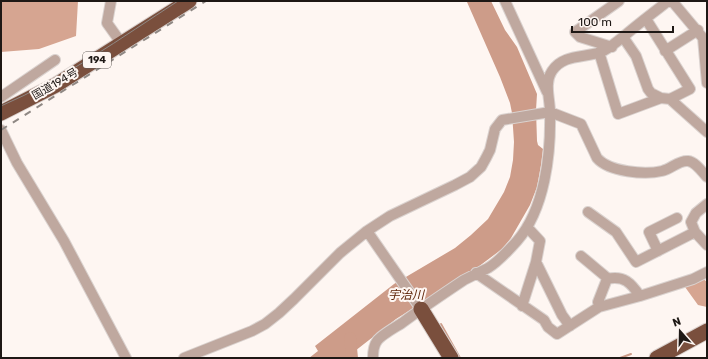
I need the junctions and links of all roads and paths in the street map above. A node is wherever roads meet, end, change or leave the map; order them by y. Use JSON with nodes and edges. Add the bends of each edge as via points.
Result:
{"nodes":[{"id":1,"x":111,"y":1,"type":"edge"},
{"id":2,"x":189,"y":1,"type":"edge"},
{"id":3,"x":505,"y":1,"type":"edge"},
{"id":4,"x":619,"y":1,"type":"edge"},
{"id":5,"x":668,"y":1,"type":"edge"},
{"id":6,"x":672,"y":1,"type":"edge"},
{"id":7,"x":646,"y":20,"type":"junction"},
{"id":8,"x":698,"y":30,"type":"junction"},
{"id":9,"x":623,"y":36,"type":"junction"},
{"id":10,"x":122,"y":44,"type":"junction"},
{"id":11,"x":612,"y":47,"type":"junction"},
{"id":12,"x":665,"y":51,"type":"junction"},
{"id":13,"x":599,"y":52,"type":"junction"},
{"id":14,"x":56,"y":60,"type":"dead end"},
{"id":15,"x":707,"y":80,"type":"edge"},
{"id":16,"x":707,"y":83,"type":"edge"},
{"id":17,"x":690,"y":89,"type":"junction"},
{"id":18,"x":1,"y":97,"type":"edge"},
{"id":19,"x":549,"y":98,"type":"junction"},
{"id":20,"x":666,"y":98,"type":"junction"},
{"id":21,"x":25,"y":101,"type":"junction"},
{"id":22,"x":547,"y":112,"type":"junction"},
{"id":23,"x":1,"y":113,"type":"edge"},
{"id":24,"x":1,"y":121,"type":"edge"},
{"id":25,"x":1,"y":130,"type":"edge"},
{"id":26,"x":707,"y":132,"type":"edge"},
{"id":27,"x":707,"y":177,"type":"edge"},
{"id":28,"x":707,"y":204,"type":"edge"},
{"id":29,"x":588,"y":212,"type":"dead end"},
{"id":30,"x":677,"y":218,"type":"dead end"},
{"id":31,"x":527,"y":228,"type":"junction"},
{"id":32,"x":367,"y":231,"type":"junction"},
{"id":33,"x":695,"y":232,"type":"junction"},
{"id":34,"x":707,"y":245,"type":"edge"},
{"id":35,"x":658,"y":251,"type":"junction"},
{"id":36,"x":581,"y":256,"type":"dead end"},
{"id":37,"x":536,"y":262,"type":"junction"},
{"id":38,"x":707,"y":272,"type":"edge"},
{"id":39,"x":476,"y":273,"type":"junction"},
{"id":40,"x":607,"y":279,"type":"junction"},
{"id":41,"x":640,"y":296,"type":"junction"},
{"id":42,"x":522,"y":306,"type":"junction"},
{"id":43,"x":599,"y":307,"type":"junction"},
{"id":44,"x":421,"y":309,"type":"junction"},
{"id":45,"x":570,"y":326,"type":"junction"},
{"id":46,"x":707,"y":331,"type":"edge"},
{"id":47,"x":707,"y":338,"type":"edge"},
{"id":48,"x":126,"y":358,"type":"edge"},
{"id":49,"x":184,"y":358,"type":"edge"},
{"id":50,"x":373,"y":358,"type":"edge"},
{"id":51,"x":451,"y":358,"type":"edge"},
{"id":52,"x":661,"y":358,"type":"edge"}],
"edges":[{"from":1,"to":10,"type":"street","via":[[107,24]]},
{"from":2,"to":10,"type":"highway","name":"国道194号","number":"194"},
{"from":3,"to":19,"type":"street"},
{"from":4,"to":11,"type":"street","via":[[575,32],[580,37]]},
{"from":5,"to":7,"type":"street"},
{"from":6,"to":8,"type":"street"},
{"from":7,"to":9,"type":"street"},
{"from":7,"to":12,"type":"street"},
{"from":8,"to":12,"type":"street"},
{"from":8,"to":15,"type":"street","via":[[704,38]]},
{"from":9,"to":11,"type":"street"},
{"from":9,"to":20,"type":"street","via":[[636,56],[648,89],[651,93]]},
{"from":10,"to":21,"type":"highway","name":"国道194号","number":"194"},
{"from":11,"to":13,"type":"street"},
{"from":12,"to":17,"type":"street"},
{"from":13,"to":19,"type":"street","via":[[559,63],[549,75]]},
{"from":13,"to":20,"type":"street","via":[[618,114]]},
{"from":14,"to":18,"type":"street"},
{"from":15,"to":16,"type":"street"},
{"from":15,"to":17,"type":"street"},
{"from":17,"to":20,"type":"street"},
{"from":19,"to":22,"type":"street"},
{"from":20,"to":26,"type":"street"},
{"from":21,"to":23,"type":"highway","name":"国道194号","number":"194"},
{"from":21,"to":24,"type":"street","via":[[21,108]]},
{"from":22,"to":27,"type":"street","via":[[581,124],[600,162],[619,170],[647,173],[663,171],[687,161],[696,165]]},
{"from":22,"to":31,"type":"street","via":[[549,153],[544,182]]},
{"from":22,"to":32,"type":"street","via":[[504,119],[495,128],[490,150],[474,174],[390,216]]},
{"from":25,"to":48,"type":"street"},
{"from":28,"to":33,"type":"street","via":[[696,213],[691,222]]},
{"from":29,"to":35,"type":"street","via":[[616,232],[633,265]]},
{"from":30,"to":35,"type":"street","via":[[649,232]]},
{"from":31,"to":37,"type":"street","via":[[540,241]]},
{"from":31,"to":39,"type":"street","via":[[489,267]]},
{"from":32,"to":44,"type":"street"},
{"from":32,"to":49,"type":"street","via":[[340,253],[269,321],[252,331]]},
{"from":33,"to":34,"type":"street"},
{"from":33,"to":35,"type":"street"},
{"from":36,"to":40,"type":"street"},
{"from":37,"to":42,"type":"street"},
{"from":37,"to":45,"type":"street","via":[[549,291]]},
{"from":38,"to":41,"type":"street"},
{"from":39,"to":42,"type":"street"},
{"from":39,"to":44,"type":"street"},
{"from":40,"to":41,"type":"street","via":[[624,279]]},
{"from":40,"to":43,"type":"street","via":[[598,302]]},
{"from":41,"to":43,"type":"street"},
{"from":42,"to":45,"type":"street","via":[[544,320],[557,334]]},
{"from":43,"to":45,"type":"street"},
{"from":44,"to":50,"type":"street","via":[[377,340]]},
{"from":44,"to":51,"type":"highway"},
{"from":46,"to":52,"type":"highway"},
{"from":47,"to":52,"type":"highway"}]}
